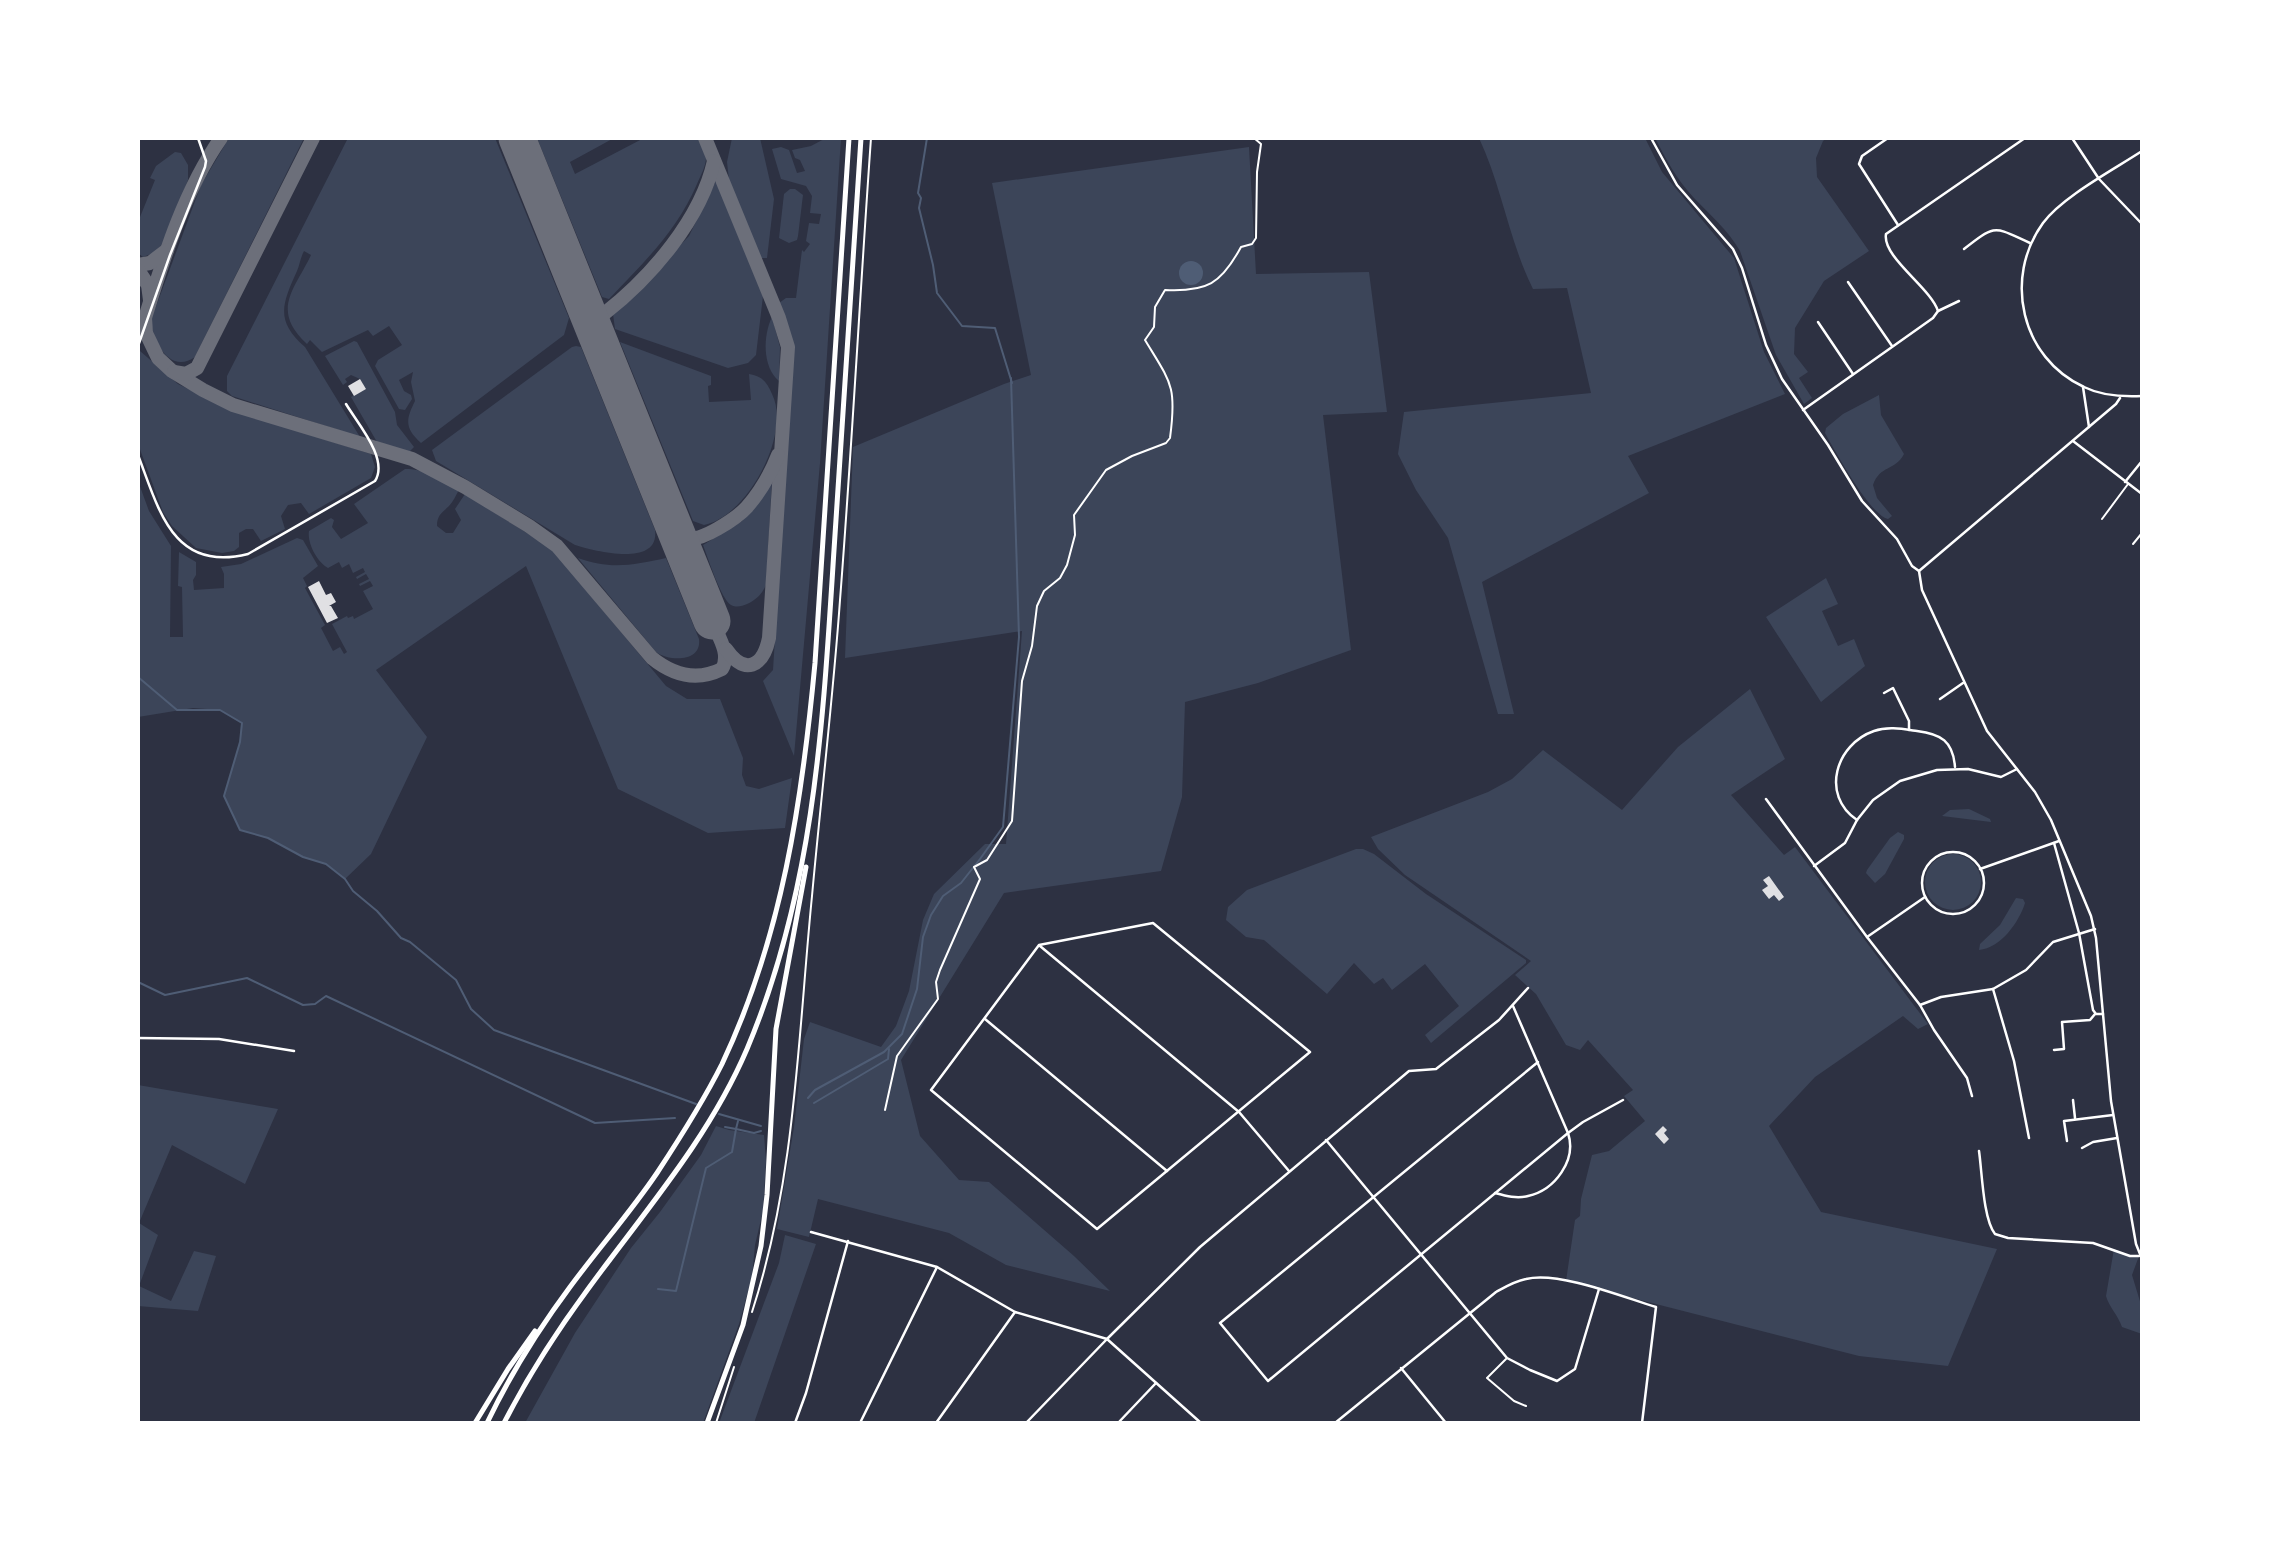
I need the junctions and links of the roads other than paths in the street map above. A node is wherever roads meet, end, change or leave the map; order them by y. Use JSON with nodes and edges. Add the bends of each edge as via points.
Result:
{"nodes":[{"id":1,"x":198,"y":138,"type":"edge"},
{"id":2,"x":849,"y":138,"type":"edge"},
{"id":3,"x":861,"y":138,"type":"edge"},
{"id":4,"x":1651,"y":138,"type":"edge"},
{"id":5,"x":1888,"y":138,"type":"edge"},
{"id":6,"x":2025,"y":138,"type":"edge"},
{"id":7,"x":2072,"y":138,"type":"edge"},
{"id":8,"x":2142,"y":151,"type":"edge"},
{"id":9,"x":2099,"y":179,"type":"junction"},
{"id":10,"x":2142,"y":224,"type":"edge"},
{"id":11,"x":1898,"y":225,"type":"junction"},
{"id":12,"x":2030,"y":243,"type":"junction"},
{"id":13,"x":1964,"y":249,"type":"dead end"},
{"id":14,"x":1848,"y":282,"type":"dead end"},
{"id":15,"x":1959,"y":301,"type":"dead end"},
{"id":16,"x":1938,"y":311,"type":"junction"},
{"id":17,"x":1818,"y":322,"type":"dead end"},
{"id":18,"x":138,"y":346,"type":"edge"},
{"id":19,"x":1892,"y":346,"type":"junction"},
{"id":20,"x":1853,"y":374,"type":"junction"},
{"id":21,"x":2083,"y":387,"type":"junction"},
{"id":22,"x":2120,"y":396,"type":"junction"},
{"id":23,"x":2142,"y":396,"type":"edge"},
{"id":24,"x":346,"y":404,"type":"dead end"},
{"id":25,"x":1803,"y":410,"type":"junction"},
{"id":26,"x":2089,"y":427,"type":"junction"},
{"id":27,"x":2073,"y":441,"type":"junction"},
{"id":28,"x":138,"y":455,"type":"edge"},
{"id":29,"x":2142,"y":461,"type":"edge"},
{"id":30,"x":2127,"y":483,"type":"junction"},
{"id":31,"x":2142,"y":494,"type":"edge"},
{"id":32,"x":2102,"y":519,"type":"dead end"},
{"id":33,"x":2142,"y":533,"type":"edge"},
{"id":34,"x":2133,"y":544,"type":"dead end"},
{"id":35,"x":1919,"y":572,"type":"junction"},
{"id":36,"x":1964,"y":682,"type":"junction"},
{"id":37,"x":1884,"y":693,"type":"dead end"},
{"id":38,"x":1940,"y":699,"type":"dead end"},
{"id":39,"x":1909,"y":730,"type":"junction"},
{"id":40,"x":1955,"y":768,"type":"junction"},
{"id":41,"x":2017,"y":769,"type":"junction"},
{"id":42,"x":1766,"y":799,"type":"dead end"},
{"id":43,"x":1857,"y":820,"type":"junction"},
{"id":44,"x":811,"y":822,"type":"junction"},
{"id":45,"x":2061,"y":840,"type":"junction"},
{"id":46,"x":2054,"y":843,"type":"junction"},
{"id":47,"x":1815,"y":866,"type":"junction"},
{"id":48,"x":1980,"y":869,"type":"junction"},
{"id":49,"x":1925,"y":897,"type":"junction"},
{"id":50,"x":2095,"y":929,"type":"junction"},
{"id":51,"x":2079,"y":933,"type":"junction"},
{"id":52,"x":1867,"y":937,"type":"junction"},
{"id":53,"x":1039,"y":945,"type":"junction"},
{"id":54,"x":1528,"y":988,"type":"dead end"},
{"id":55,"x":1993,"y":989,"type":"junction"},
{"id":56,"x":1920,"y":1005,"type":"junction"},
{"id":57,"x":1513,"y":1006,"type":"junction"},
{"id":58,"x":2096,"y":1014,"type":"junction"},
{"id":59,"x":2103,"y":1014,"type":"junction"},
{"id":60,"x":985,"y":1019,"type":"junction"},
{"id":61,"x":138,"y":1038,"type":"edge"},
{"id":62,"x":2054,"y":1050,"type":"dead end"},
{"id":63,"x":294,"y":1051,"type":"dead end"},
{"id":64,"x":1538,"y":1062,"type":"junction"},
{"id":65,"x":1972,"y":1096,"type":"dead end"},
{"id":66,"x":1623,"y":1100,"type":"dead end"},
{"id":67,"x":2073,"y":1100,"type":"dead end"},
{"id":68,"x":1239,"y":1112,"type":"junction"},
{"id":69,"x":2113,"y":1115,"type":"junction"},
{"id":70,"x":2075,"y":1118,"type":"junction"},
{"id":71,"x":1568,"y":1133,"type":"junction"},
{"id":72,"x":2029,"y":1138,"type":"dead end"},
{"id":73,"x":2117,"y":1138,"type":"junction"},
{"id":74,"x":1326,"y":1140,"type":"junction"},
{"id":75,"x":2067,"y":1141,"type":"dead end"},
{"id":76,"x":2082,"y":1148,"type":"dead end"},
{"id":77,"x":1979,"y":1151,"type":"dead end"},
{"id":78,"x":1167,"y":1171,"type":"junction"},
{"id":79,"x":1289,"y":1171,"type":"junction"},
{"id":80,"x":1495,"y":1193,"type":"junction"},
{"id":81,"x":1373,"y":1197,"type":"junction"},
{"id":82,"x":811,"y":1232,"type":"dead end"},
{"id":83,"x":848,"y":1241,"type":"junction"},
{"id":84,"x":1421,"y":1254,"type":"junction"},
{"id":85,"x":2141,"y":1257,"type":"edge"},
{"id":86,"x":937,"y":1267,"type":"junction"},
{"id":87,"x":1599,"y":1289,"type":"junction"},
{"id":88,"x":1015,"y":1312,"type":"junction"},
{"id":89,"x":1468,"y":1314,"type":"junction"},
{"id":90,"x":549,"y":1316,"type":"junction"},
{"id":91,"x":1107,"y":1339,"type":"junction"},
{"id":92,"x":1507,"y":1358,"type":"junction"},
{"id":93,"x":1401,"y":1368,"type":"junction"},
{"id":94,"x":1156,"y":1383,"type":"junction"},
{"id":95,"x":1526,"y":1406,"type":"dead end"},
{"id":96,"x":475,"y":1423,"type":"edge"},
{"id":97,"x":487,"y":1423,"type":"edge"},
{"id":98,"x":504,"y":1423,"type":"edge"},
{"id":99,"x":707,"y":1423,"type":"edge"},
{"id":100,"x":795,"y":1423,"type":"edge"},
{"id":101,"x":860,"y":1423,"type":"edge"},
{"id":102,"x":936,"y":1423,"type":"edge"},
{"id":103,"x":1026,"y":1423,"type":"edge"},
{"id":104,"x":1118,"y":1423,"type":"edge"},
{"id":105,"x":1201,"y":1423,"type":"edge"},
{"id":106,"x":1335,"y":1423,"type":"edge"},
{"id":107,"x":1446,"y":1423,"type":"edge"},
{"id":108,"x":1642,"y":1423,"type":"edge"}],
"edges":[{"from":1,"to":18,"type":"street","via":[[205,167]]},
{"from":2,"to":90,"type":"highway","via":[[815,663],[800,796],[779,906],[748,1001],[705,1095],[656,1175]]},
{"from":3,"to":44,"type":"highway","via":[[826,677]]},
{"from":4,"to":25,"type":"street","via":[[1677,185],[1737,254],[1771,356]]},
{"from":5,"to":11,"type":"street","via":[[1858,164]]},
{"from":6,"to":11,"type":"street"},
{"from":7,"to":9,"type":"street"},
{"from":8,"to":9,"type":"street"},
{"from":9,"to":10,"type":"street"},
{"from":9,"to":12,"type":"street","via":[[2050,214]]},
{"from":11,"to":16,"type":"street","via":[[1886,234],[1886,241]]},
{"from":12,"to":13,"type":"street","via":[[1992,229]]},
{"from":12,"to":21,"type":"street","via":[[2021,284],[2029,329],[2052,364]]},
{"from":14,"to":19,"type":"street"},
{"from":15,"to":16,"type":"street"},
{"from":16,"to":19,"type":"street"},
{"from":17,"to":20,"type":"street"},
{"from":19,"to":20,"type":"street"},
{"from":20,"to":25,"type":"street"},
{"from":21,"to":22,"type":"street"},
{"from":21,"to":26,"type":"street"},
{"from":22,"to":23,"type":"street"},
{"from":22,"to":26,"type":"street"},
{"from":24,"to":28,"type":"street","via":[[378,457],[375,481],[236,557],[207,556],[175,538]]},
{"from":25,"to":35,"type":"street","via":[[1862,501],[1897,539]]},
{"from":26,"to":27,"type":"street"},
{"from":27,"to":30,"type":"street"},
{"from":27,"to":35,"type":"street"},
{"from":29,"to":30,"type":"street"},
{"from":30,"to":31,"type":"street"},
{"from":30,"to":32,"type":"lane"},
{"from":33,"to":34,"type":"lane"},
{"from":35,"to":36,"type":"street","via":[[1920,585]]},
{"from":36,"to":38,"type":"street"},
{"from":36,"to":41,"type":"street","via":[[1987,731]]},
{"from":37,"to":39,"type":"street","via":[[1894,688]]},
{"from":39,"to":40,"type":"street","via":[[1945,739]]},
{"from":39,"to":43,"type":"street","via":[[1872,732],[1844,755],[1836,793],[1844,810]]},
{"from":40,"to":41,"type":"street","via":[[2001,776]]},
{"from":40,"to":43,"type":"street","via":[[1927,771],[1900,781],[1873,800]]},
{"from":41,"to":45,"type":"street"},
{"from":42,"to":47,"type":"street"},
{"from":43,"to":47,"type":"street","via":[[1845,843]]},
{"from":44,"to":98,"type":"highway","via":[[777,967],[726,1091],[688,1154],[562,1324]]},
{"from":44,"to":99,"type":"highway","via":[[805,879],[776,1029],[761,1247],[743,1325]]},
{"from":45,"to":46,"type":"street"},
{"from":45,"to":50,"type":"street"},
{"from":46,"to":48,"type":"street"},
{"from":46,"to":51,"type":"street"},
{"from":47,"to":52,"type":"street"},
{"from":48,"to":49,"type":"street","via":[[1982,893],[1968,909],[1944,912]]},
{"from":48,"to":49,"type":"street","via":[[1962,853],[1938,856],[1923,874]]},
{"from":49,"to":52,"type":"street"},
{"from":50,"to":51,"type":"street"},
{"from":50,"to":59,"type":"street"},
{"from":51,"to":55,"type":"street","via":[[2053,942],[2026,970]]},
{"from":51,"to":58,"type":"street"},
{"from":52,"to":56,"type":"street"},
{"from":53,"to":60,"type":"street"},
{"from":53,"to":68,"type":"street"},
{"from":53,"to":68,"type":"street","via":[[1153,923],[1310,1052]]},
{"from":54,"to":57,"type":"street"},
{"from":55,"to":56,"type":"street"},
{"from":55,"to":72,"type":"street","via":[[2014,1061]]},
{"from":56,"to":65,"type":"street","via":[[1967,1078]]},
{"from":57,"to":64,"type":"street"},
{"from":57,"to":74,"type":"street","via":[[1436,1069],[1409,1071]]},
{"from":58,"to":59,"type":"street"},
{"from":58,"to":62,"type":"street","via":[[2090,1020],[2062,1021],[2064,1049]]},
{"from":59,"to":69,"type":"street"},
{"from":60,"to":78,"type":"street"},
{"from":60,"to":78,"type":"street","via":[[931,1090],[1097,1229]]},
{"from":61,"to":63,"type":"street","via":[[219,1039]]},
{"from":64,"to":71,"type":"street"},
{"from":64,"to":81,"type":"street"},
{"from":66,"to":71,"type":"street"},
{"from":67,"to":70,"type":"street"},
{"from":68,"to":78,"type":"street"},
{"from":68,"to":79,"type":"street"},
{"from":69,"to":70,"type":"street"},
{"from":69,"to":73,"type":"street"},
{"from":70,"to":75,"type":"street","via":[[2064,1121]]},
{"from":71,"to":80,"type":"street"},
{"from":71,"to":80,"type":"street","via":[[1568,1160],[1558,1178],[1526,1197]]},
{"from":73,"to":76,"type":"street"},
{"from":73,"to":85,"type":"street"},
{"from":74,"to":79,"type":"street"},
{"from":74,"to":81,"type":"street"},
{"from":77,"to":85,"type":"street","via":[[1980,1178],[1995,1234],[2092,1243]]},
{"from":79,"to":91,"type":"street","via":[[1200,1247]]},
{"from":80,"to":84,"type":"street"},
{"from":81,"to":84,"type":"street"},
{"from":81,"to":84,"type":"street","via":[[1220,1323],[1268,1381]]},
{"from":82,"to":83,"type":"street"},
{"from":83,"to":86,"type":"street"},
{"from":83,"to":100,"type":"street"},
{"from":84,"to":89,"type":"street"},
{"from":86,"to":88,"type":"street"},
{"from":86,"to":101,"type":"street"},
{"from":87,"to":89,"type":"street","via":[[1558,1279],[1528,1278],[1496,1292]]},
{"from":87,"to":92,"type":"street","via":[[1575,1369],[1557,1381]]},
{"from":87,"to":108,"type":"street","via":[[1657,1307]]},
{"from":88,"to":91,"type":"street"},
{"from":88,"to":102,"type":"street"},
{"from":89,"to":92,"type":"street"},
{"from":89,"to":93,"type":"street"},
{"from":90,"to":96,"type":"highway","via":[[527,1341]]},
{"from":90,"to":97,"type":"highway"},
{"from":91,"to":94,"type":"street"},
{"from":91,"to":103,"type":"street"},
{"from":92,"to":95,"type":"lane","via":[[1487,1378]]},
{"from":93,"to":106,"type":"street"},
{"from":93,"to":107,"type":"street"},
{"from":94,"to":104,"type":"street"},
{"from":94,"to":105,"type":"street"}]}
